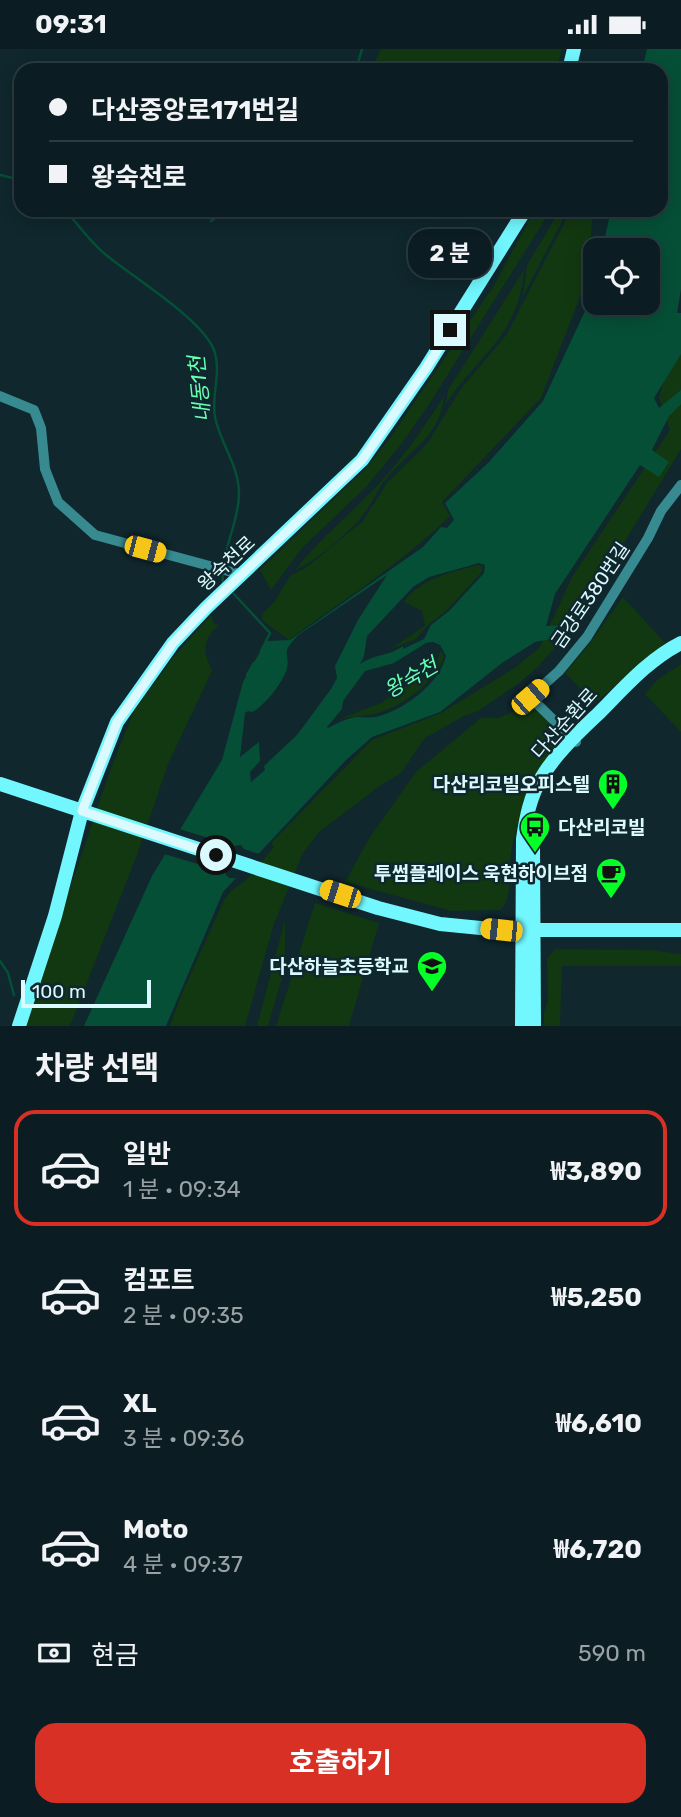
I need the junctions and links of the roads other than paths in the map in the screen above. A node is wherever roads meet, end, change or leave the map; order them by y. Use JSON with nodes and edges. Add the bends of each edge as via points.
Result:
{"nodes":[{"id":1,"x":521,"y":217,"type":"edge"},
{"id":2,"x":0,"y":396,"type":"edge"},
{"id":3,"x":681,"y":485,"type":"edge"},
{"id":4,"x":237,"y":574,"type":"junction"},
{"id":5,"x":681,"y":643,"type":"edge"},
{"id":6,"x":681,"y":652,"type":"edge"},
{"id":7,"x":575,"y":741,"type":"junction"},
{"id":8,"x":0,"y":785,"type":"edge"},
{"id":9,"x":87,"y":813,"type":"junction"},
{"id":10,"x":528,"y":930,"type":"junction"},
{"id":11,"x":681,"y":930,"type":"edge"},
{"id":12,"x":19,"y":1026,"type":"edge"},
{"id":13,"x":522,"y":1026,"type":"edge"},
{"id":14,"x":534,"y":1026,"type":"edge"}],
"edges":[{"from":1,"to":4,"type":"street","name":"왕숙천로","via":[[362,460]]},
{"from":2,"to":4,"type":"street","via":[[33,410],[41,428],[45,469],[58,502],[95,535]]},
{"from":3,"to":7,"type":"street","name":"금강로380번길","via":[[587,637],[530,697]]},
{"from":4,"to":9,"type":"street","name":"왕숙천로","via":[[173,643],[117,722]]},
{"from":5,"to":7,"type":"street","name":"다산순환로","via":[[645,667]]},
{"from":6,"to":7,"type":"street","name":"다산순환로","via":[[650,673]]},
{"from":7,"to":10,"type":"street","name":"다산순환로","via":[[547,782],[536,814]]},
{"from":8,"to":9,"type":"street"},
{"from":9,"to":10,"type":"street","via":[[379,908],[440,924]]},
{"from":9,"to":12,"type":"street","name":"왕숙천로"},
{"from":10,"to":11,"type":"street"},
{"from":10,"to":13,"type":"street","name":"다산순환로"},
{"from":10,"to":14,"type":"street","name":"다산순환로"}]}
